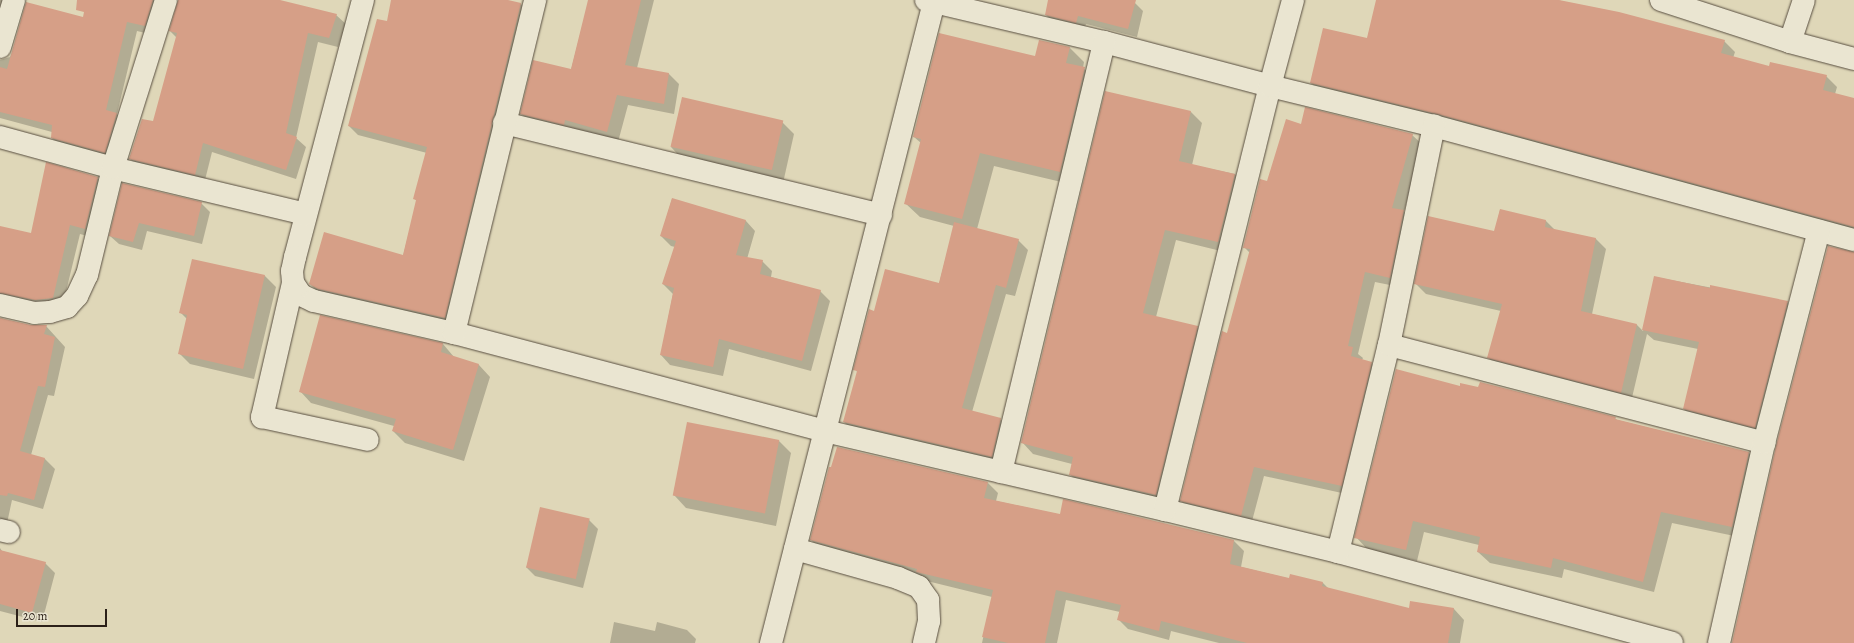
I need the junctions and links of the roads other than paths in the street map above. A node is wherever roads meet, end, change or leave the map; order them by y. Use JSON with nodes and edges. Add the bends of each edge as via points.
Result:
{"nodes":[{"id":1,"x":14,"y":0,"type":"edge"},
{"id":2,"x":166,"y":0,"type":"edge"},
{"id":3,"x":363,"y":0,"type":"edge"},
{"id":4,"x":535,"y":0,"type":"edge"},
{"id":5,"x":1293,"y":0,"type":"edge"},
{"id":6,"x":1661,"y":0,"type":"edge"},
{"id":7,"x":1804,"y":0,"type":"edge"},
{"id":8,"x":930,"y":1,"type":"edge"},
{"id":9,"x":1104,"y":42,"type":"junction"},
{"id":10,"x":1790,"y":42,"type":"junction"},
{"id":11,"x":0,"y":47,"type":"edge"},
{"id":12,"x":1854,"y":59,"type":"edge"},
{"id":13,"x":1270,"y":86,"type":"junction"},
{"id":14,"x":504,"y":123,"type":"junction"},
{"id":15,"x":1434,"y":126,"type":"junction"},
{"id":16,"x":0,"y":137,"type":"edge"},
{"id":17,"x":113,"y":168,"type":"junction"},
{"id":18,"x":306,"y":214,"type":"junction"},
{"id":19,"x":881,"y":215,"type":"junction"},
{"id":20,"x":1818,"y":231,"type":"junction"},
{"id":21,"x":1854,"y":240,"type":"edge"},
{"id":22,"x":293,"y":283,"type":"junction"},
{"id":23,"x":0,"y":305,"type":"edge"},
{"id":24,"x":454,"y":333,"type":"junction"},
{"id":25,"x":1388,"y":345,"type":"junction"},
{"id":26,"x":825,"y":431,"type":"junction"},
{"id":27,"x":368,"y":440,"type":"dead end"},
{"id":28,"x":1764,"y":443,"type":"junction"},
{"id":29,"x":1001,"y":472,"type":"junction"},
{"id":30,"x":1165,"y":510,"type":"junction"},
{"id":31,"x":795,"y":549,"type":"junction"},
{"id":32,"x":1338,"y":552,"type":"junction"},
{"id":33,"x":771,"y":643,"type":"edge"},
{"id":34,"x":924,"y":643,"type":"edge"},
{"id":35,"x":1672,"y":643,"type":"edge"},
{"id":36,"x":1719,"y":643,"type":"edge"}],
"edges":[{"from":1,"to":11,"type":"street"},
{"from":2,"to":17,"type":"street"},
{"from":3,"to":18,"type":"street"},
{"from":4,"to":14,"type":"street"},
{"from":5,"to":13,"type":"street"},
{"from":6,"to":10,"type":"street"},
{"from":7,"to":10,"type":"street"},
{"from":8,"to":9,"type":"street"},
{"from":8,"to":19,"type":"street"},
{"from":9,"to":13,"type":"street"},
{"from":9,"to":29,"type":"street"},
{"from":10,"to":12,"type":"street"},
{"from":13,"to":15,"type":"street"},
{"from":13,"to":30,"type":"street"},
{"from":14,"to":19,"type":"street"},
{"from":14,"to":24,"type":"street"},
{"from":15,"to":20,"type":"street"},
{"from":15,"to":25,"type":"street"},
{"from":16,"to":17,"type":"street"},
{"from":17,"to":18,"type":"street"},
{"from":17,"to":23,"type":"street","via":[[87,275],[77,296],[67,307],[50,312],[34,313]]},
{"from":18,"to":22,"type":"street","via":[[292,271]]},
{"from":19,"to":26,"type":"street"},
{"from":20,"to":21,"type":"street"},
{"from":20,"to":28,"type":"street"},
{"from":22,"to":24,"type":"street","via":[[301,294],[314,301]]},
{"from":22,"to":27,"type":"street","via":[[262,417]]},
{"from":24,"to":26,"type":"street"},
{"from":25,"to":28,"type":"street"},
{"from":25,"to":32,"type":"street"},
{"from":26,"to":29,"type":"street"},
{"from":26,"to":31,"type":"street"},
{"from":28,"to":36,"type":"street"},
{"from":29,"to":30,"type":"street"},
{"from":30,"to":32,"type":"street"},
{"from":31,"to":33,"type":"street"},
{"from":31,"to":34,"type":"street","via":[[898,578],[919,587],[928,600],[929,620]]},
{"from":32,"to":35,"type":"street"}]}
